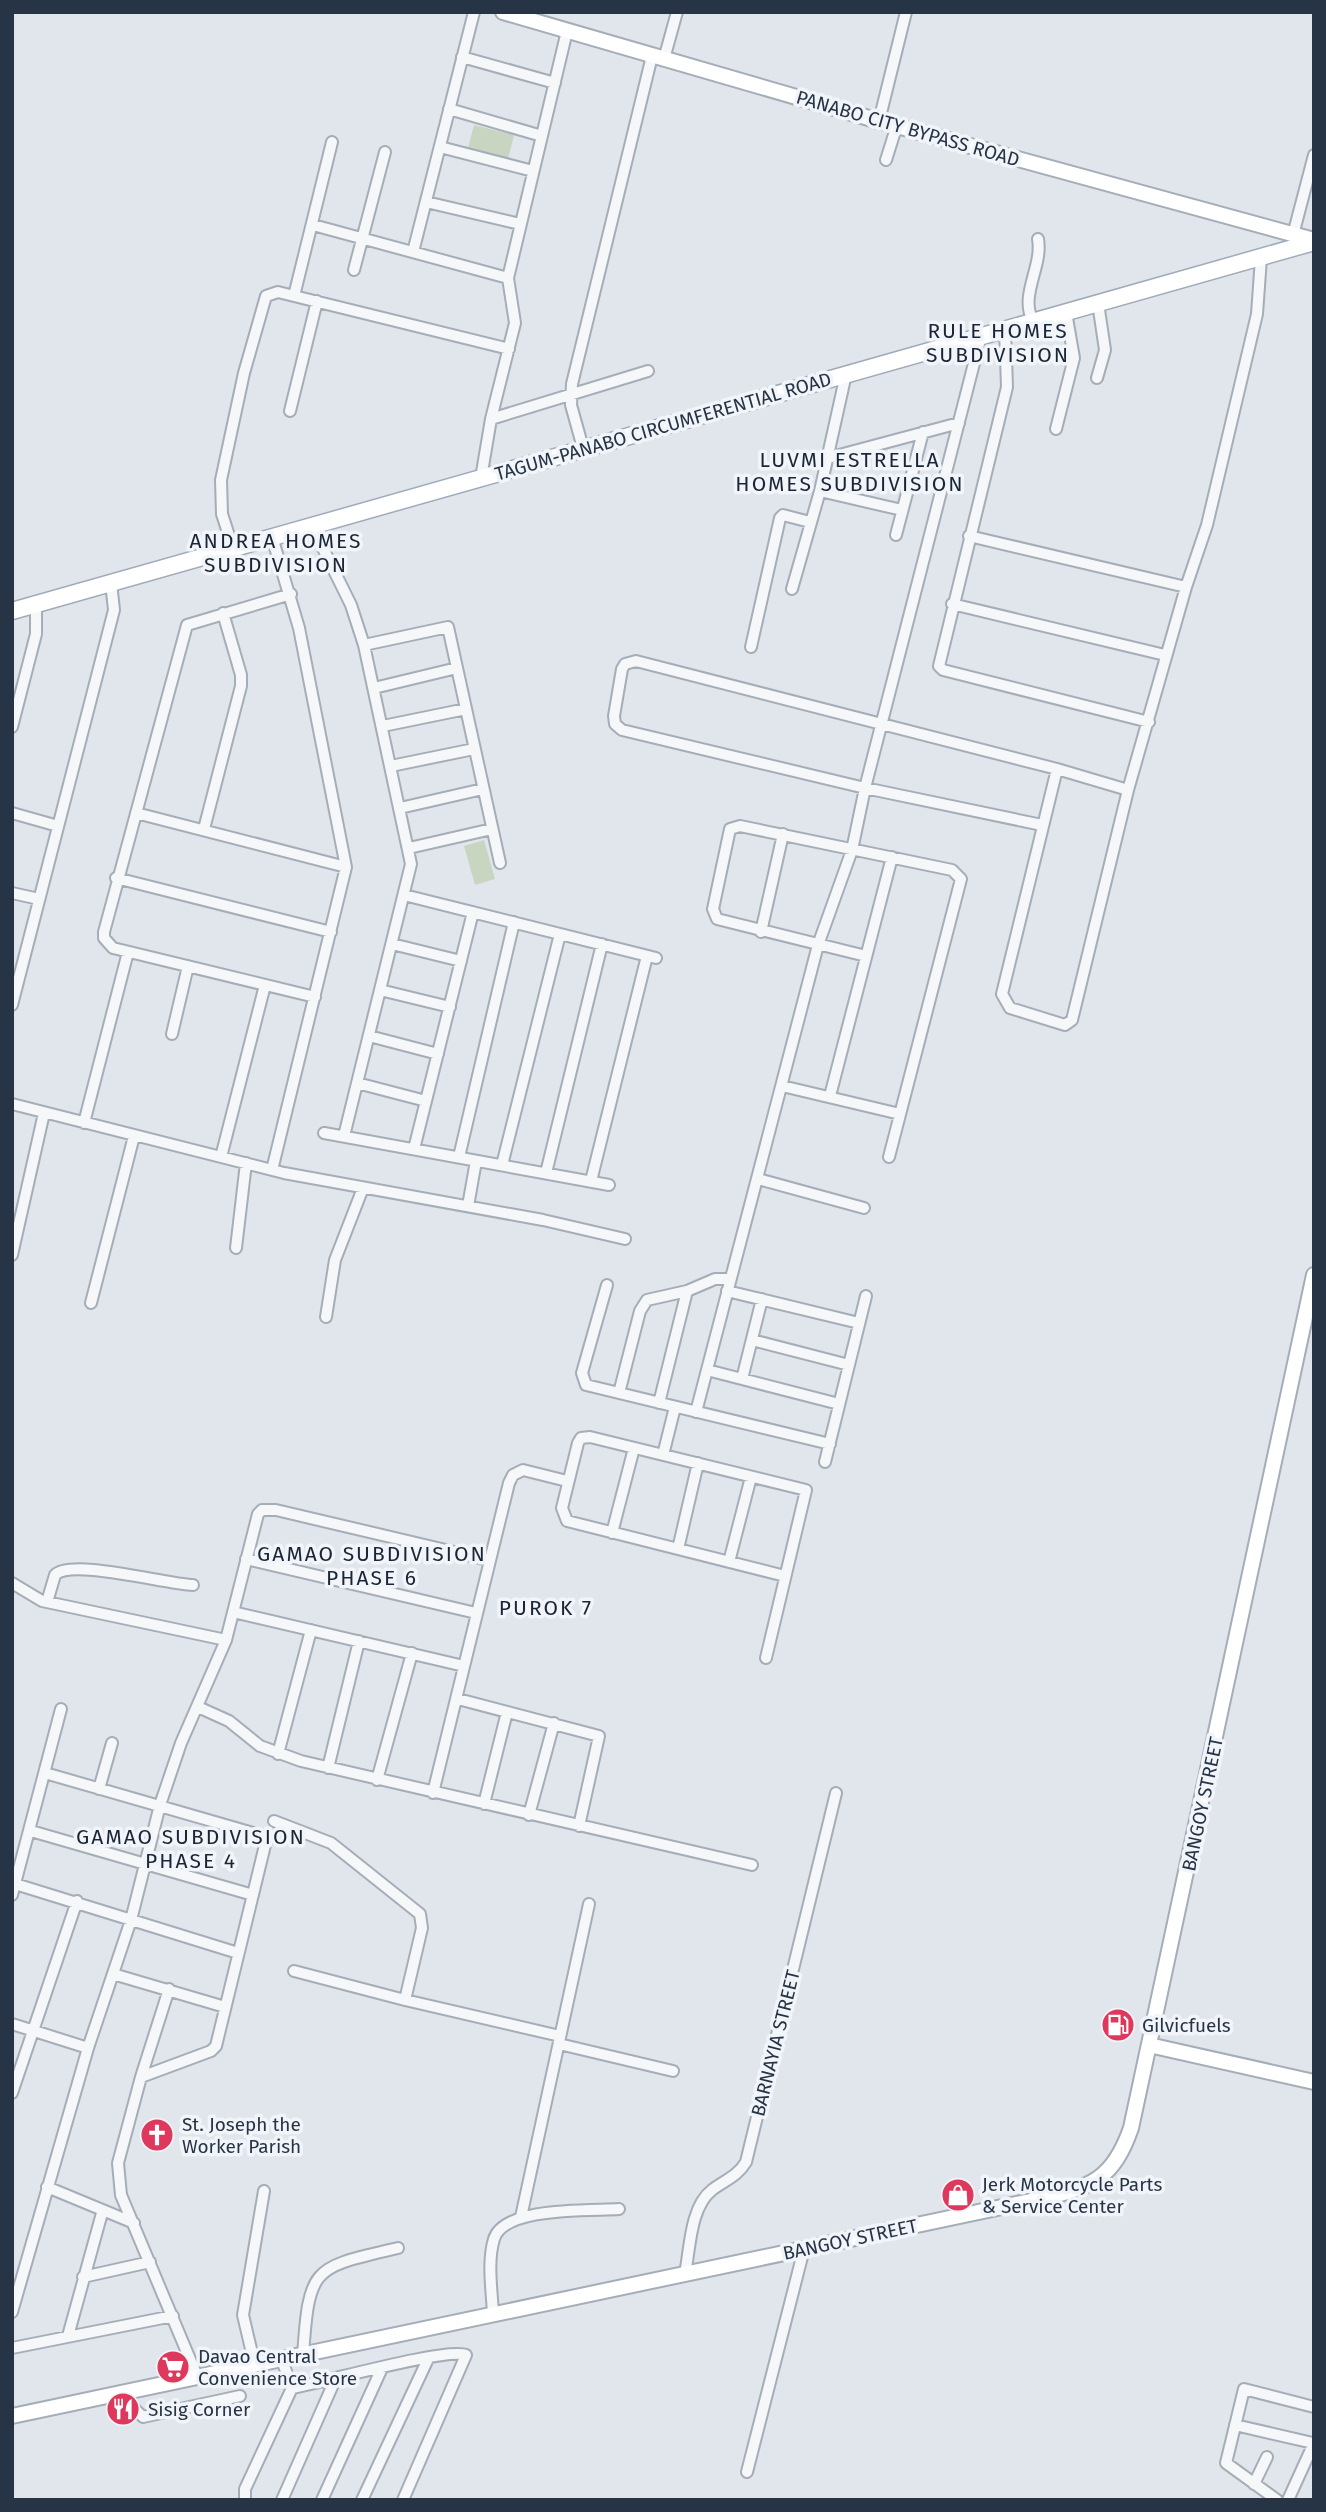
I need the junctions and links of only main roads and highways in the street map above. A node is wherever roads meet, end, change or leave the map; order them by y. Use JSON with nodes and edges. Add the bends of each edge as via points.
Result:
{"nodes":[{"id":1,"x":503,"y":12,"type":"edge"},
{"id":2,"x":1314,"y":241,"type":"edge"},
{"id":3,"x":12,"y":611,"type":"edge"},
{"id":4,"x":1314,"y":1275,"type":"edge"},
{"id":5,"x":1149,"y":2045,"type":"junction"},
{"id":6,"x":1314,"y":2082,"type":"edge"},
{"id":7,"x":12,"y":2416,"type":"edge"}],
"edges":[{"from":1,"to":2,"type":"main road","name":"PANABO CITY BYPASS ROAD"},
{"from":2,"to":3,"type":"main road","name":"TAGUM-PANABO CIRCUMFERENTIAL ROAD"},
{"from":4,"to":5,"type":"main road","name":"BANGOY STREET"},
{"from":5,"to":6,"type":"main road"},
{"from":5,"to":7,"type":"main road","name":"BANGOY STREET","via":[[1125,2146],[1110,2171],[1089,2186]]}]}
